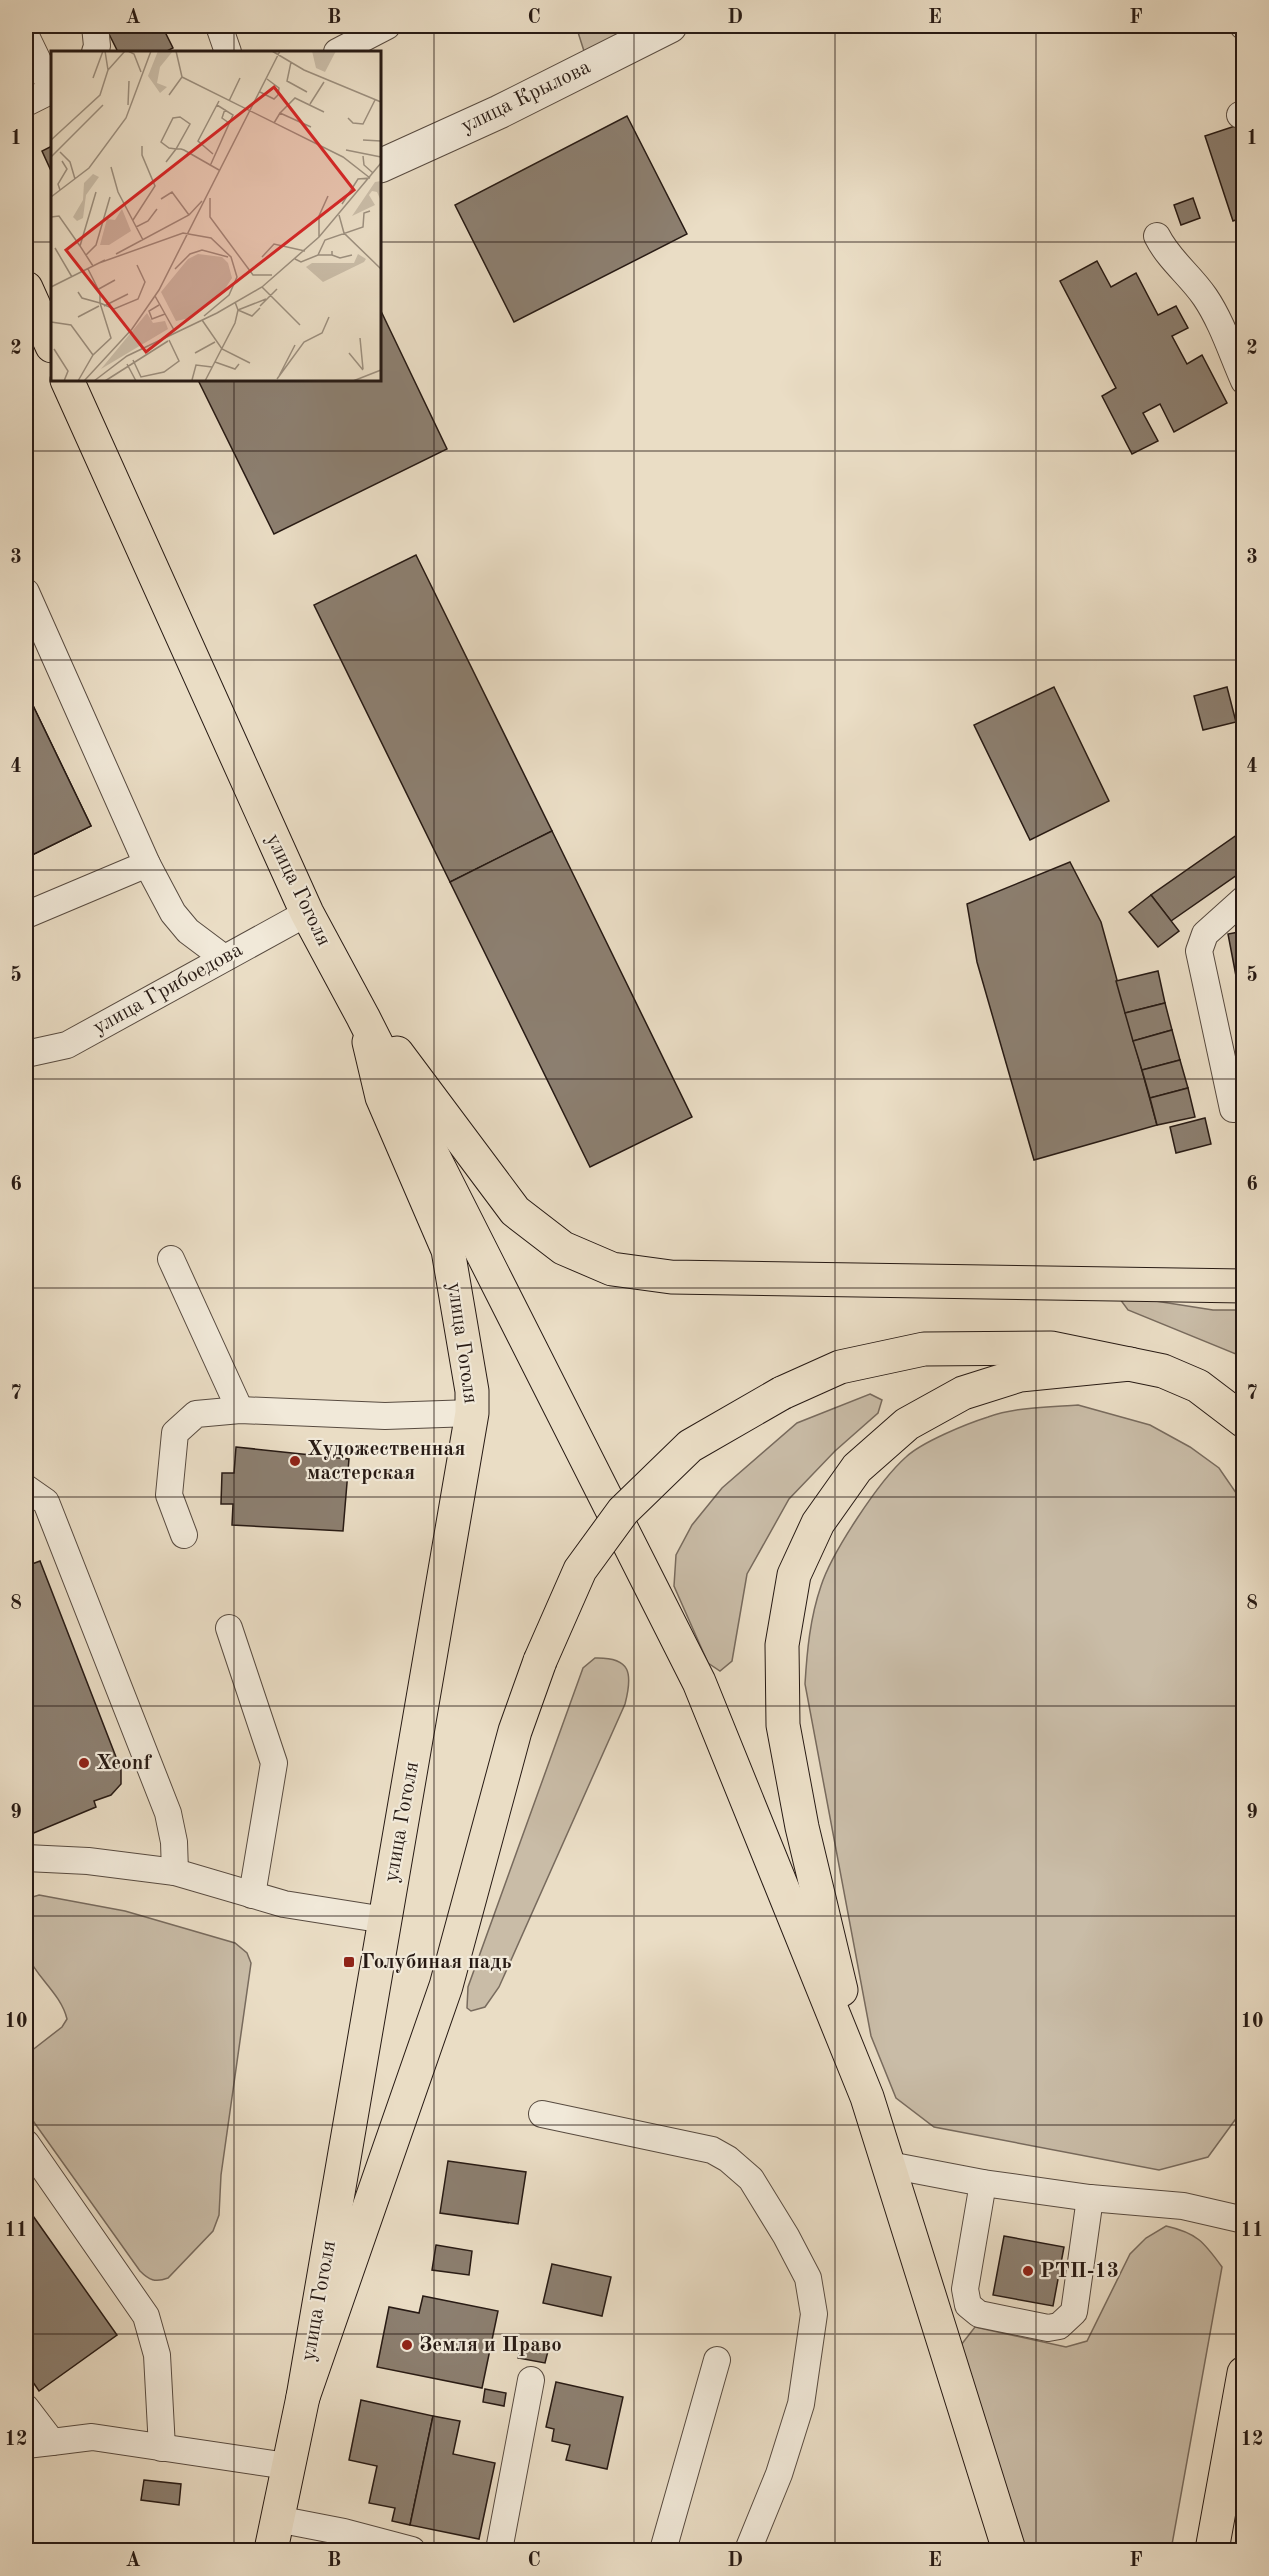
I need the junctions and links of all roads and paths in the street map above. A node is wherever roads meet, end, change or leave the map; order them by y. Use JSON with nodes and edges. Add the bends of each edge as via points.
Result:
{"nodes":[{"id":1,"x":94,"y":26,"type":"edge"},
{"id":2,"x":219,"y":26,"type":"edge"},
{"id":3,"x":387,"y":26,"type":"edge"},
{"id":4,"x":670,"y":26,"type":"edge"},
{"id":5,"x":26,"y":36,"type":"edge"},
{"id":6,"x":95,"y":51,"type":"edge"},
{"id":7,"x":228,"y":51,"type":"edge"},
{"id":8,"x":338,"y":51,"type":"edge"},
{"id":9,"x":51,"y":88,"type":"edge"},
{"id":10,"x":51,"y":90,"type":"edge"},
{"id":11,"x":26,"y":103,"type":"edge"},
{"id":12,"x":381,"y":166,"type":"edge"},
{"id":13,"x":1157,"y":236,"type":"dead end"},
{"id":14,"x":26,"y":288,"type":"edge"},
{"id":15,"x":43,"y":329,"type":"edge"},
{"id":16,"x":67,"y":381,"type":"edge"},
{"id":17,"x":1244,"y":381,"type":"edge"},
{"id":18,"x":26,"y":592,"type":"edge"},
{"id":19,"x":147,"y":864,"type":"junction"},
{"id":20,"x":1244,"y":899,"type":"edge"},
{"id":21,"x":307,"y":913,"type":"junction"},
{"id":22,"x":26,"y":915,"type":"edge"},
{"id":23,"x":224,"y":958,"type":"junction"},
{"id":24,"x":363,"y":1017,"type":"junction"},
{"id":25,"x":26,"y":1054,"type":"edge"},
{"id":26,"x":1233,"y":1109,"type":"dead end"},
{"id":27,"x":171,"y":1259,"type":"dead end"},
{"id":28,"x":1244,"y":1286,"type":"edge"},
{"id":29,"x":1130,"y":1364,"type":"junction"},
{"id":30,"x":240,"y":1410,"type":"junction"},
{"id":31,"x":472,"y":1413,"type":"junction"},
{"id":32,"x":1244,"y":1421,"type":"edge"},
{"id":33,"x":26,"y":1488,"type":"edge"},
{"id":34,"x":184,"y":1535,"type":"dead end"},
{"id":35,"x":229,"y":1628,"type":"dead end"},
{"id":36,"x":26,"y":1858,"type":"edge"},
{"id":37,"x":175,"y":1872,"type":"junction"},
{"id":38,"x":252,"y":1895,"type":"junction"},
{"id":39,"x":386,"y":1920,"type":"junction"},
{"id":40,"x":867,"y":2097,"type":"junction"},
{"id":41,"x":542,"y":2114,"type":"dead end"},
{"id":42,"x":26,"y":2143,"type":"edge"},
{"id":43,"x":889,"y":2164,"type":"junction"},
{"id":44,"x":983,"y":2183,"type":"junction"},
{"id":45,"x":1090,"y":2198,"type":"junction"},
{"id":46,"x":1244,"y":2220,"type":"edge"},
{"id":47,"x":717,"y":2360,"type":"dead end"},
{"id":48,"x":1244,"y":2373,"type":"edge"},
{"id":49,"x":531,"y":2379,"type":"dead end"},
{"id":50,"x":303,"y":2397,"type":"junction"},
{"id":51,"x":26,"y":2408,"type":"edge"},
{"id":52,"x":52,"y":2442,"type":"junction"},
{"id":53,"x":26,"y":2445,"type":"edge"},
{"id":54,"x":162,"y":2448,"type":"junction"},
{"id":55,"x":287,"y":2466,"type":"junction"},
{"id":56,"x":274,"y":2535,"type":"edge"},
{"id":57,"x":412,"y":2550,"type":"edge"},
{"id":58,"x":499,"y":2550,"type":"edge"},
{"id":59,"x":663,"y":2550,"type":"edge"},
{"id":60,"x":748,"y":2550,"type":"edge"},
{"id":61,"x":1009,"y":2550,"type":"edge"},
{"id":62,"x":1212,"y":2550,"type":"edge"}],
"edges":[{"from":1,"to":6,"type":"lane"},
{"from":2,"to":7,"type":"lane"},
{"from":3,"to":8,"type":"lane"},
{"from":4,"to":12,"type":"street","name":"улица Крылова","via":[[499,112]]},
{"from":5,"to":9,"type":"lane"},
{"from":10,"to":11,"type":"lane"},
{"from":13,"to":17,"type":"lane","via":[[1168,256],[1194,281],[1213,309]]},
{"from":14,"to":15,"type":"main road"},
{"from":16,"to":21,"type":"main road","name":"улица Гоголя"},
{"from":18,"to":19,"type":"lane"},
{"from":19,"to":22,"type":"lane"},
{"from":19,"to":23,"type":"lane","via":[[173,913],[188,931]]},
{"from":20,"to":26,"type":"lane","via":[[1205,934],[1200,951]]},
{"from":21,"to":23,"type":"lane","name":"улица Грибоедова"},
{"from":21,"to":24,"type":"main road","name":"улица Гоголя"},
{"from":23,"to":25,"type":"lane","name":"улица Грибоедова","via":[[67,1045]]},
{"from":24,"to":28,"type":"main road","via":[[406,1063],[514,1211],[563,1248],[612,1269],[671,1277]]},
{"from":24,"to":31,"type":"main road","name":"улица Гоголя","via":[[382,1097],[448,1250],[472,1391]]},
{"from":24,"to":40,"type":"main road","via":[[699,1682]]},
{"from":27,"to":30,"type":"lane"},
{"from":29,"to":32,"type":"main road","via":[[1163,1371],[1198,1386]]},
{"from":29,"to":40,"type":"main road","via":[[1020,1374],[963,1393],[907,1424],[857,1468],[818,1522],[794,1575],[782,1645],[783,1725],[802,1827]]},
{"from":29,"to":50,"type":"main road","bridge":true,"via":[[1052,1348],[924,1349],[840,1367],[782,1393],[690,1446],[623,1511],[580,1570],[540,1660],[515,1731],[446,1986]]},
{"from":30,"to":31,"type":"lane","via":[[385,1416]]},
{"from":30,"to":34,"type":"lane","via":[[196,1414],[175,1433],[169,1495]]},
{"from":31,"to":39,"type":"main road","name":"улица Гоголя"},
{"from":33,"to":37,"type":"lane","via":[[46,1502],[168,1813]]},
{"from":35,"to":38,"type":"lane","via":[[274,1763]]},
{"from":36,"to":37,"type":"lane"},
{"from":37,"to":38,"type":"lane"},
{"from":38,"to":39,"type":"lane","via":[[316,1911]]},
{"from":39,"to":50,"type":"main road","name":"улица Гоголя"},
{"from":40,"to":43,"type":"main road"},
{"from":41,"to":60,"type":"lane","via":[[712,2150],[728,2159],[751,2179],[808,2278],[814,2314],[801,2404],[779,2474]]},
{"from":42,"to":54,"type":"lane","via":[[146,2316],[157,2355]]},
{"from":43,"to":44,"type":"lane"},
{"from":43,"to":61,"type":"main road"},
{"from":44,"to":45,"type":"lane"},
{"from":44,"to":45,"type":"lane","via":[[965,2289],[968,2305],[979,2314],[1048,2328],[1059,2326],[1074,2312]]},
{"from":45,"to":46,"type":"lane","via":[[1183,2206]]},
{"from":47,"to":59,"type":"lane"},
{"from":48,"to":62,"type":"main road"},
{"from":49,"to":58,"type":"lane"},
{"from":50,"to":55,"type":"main road","name":"улица Гоголя"},
{"from":51,"to":52,"type":"lane"},
{"from":52,"to":53,"type":"lane"},
{"from":52,"to":54,"type":"lane","via":[[92,2437]]},
{"from":54,"to":55,"type":"lane"},
{"from":55,"to":56,"type":"main road","name":"улица Гоголя"},
{"from":56,"to":57,"type":"lane","via":[[344,2532]]}]}
